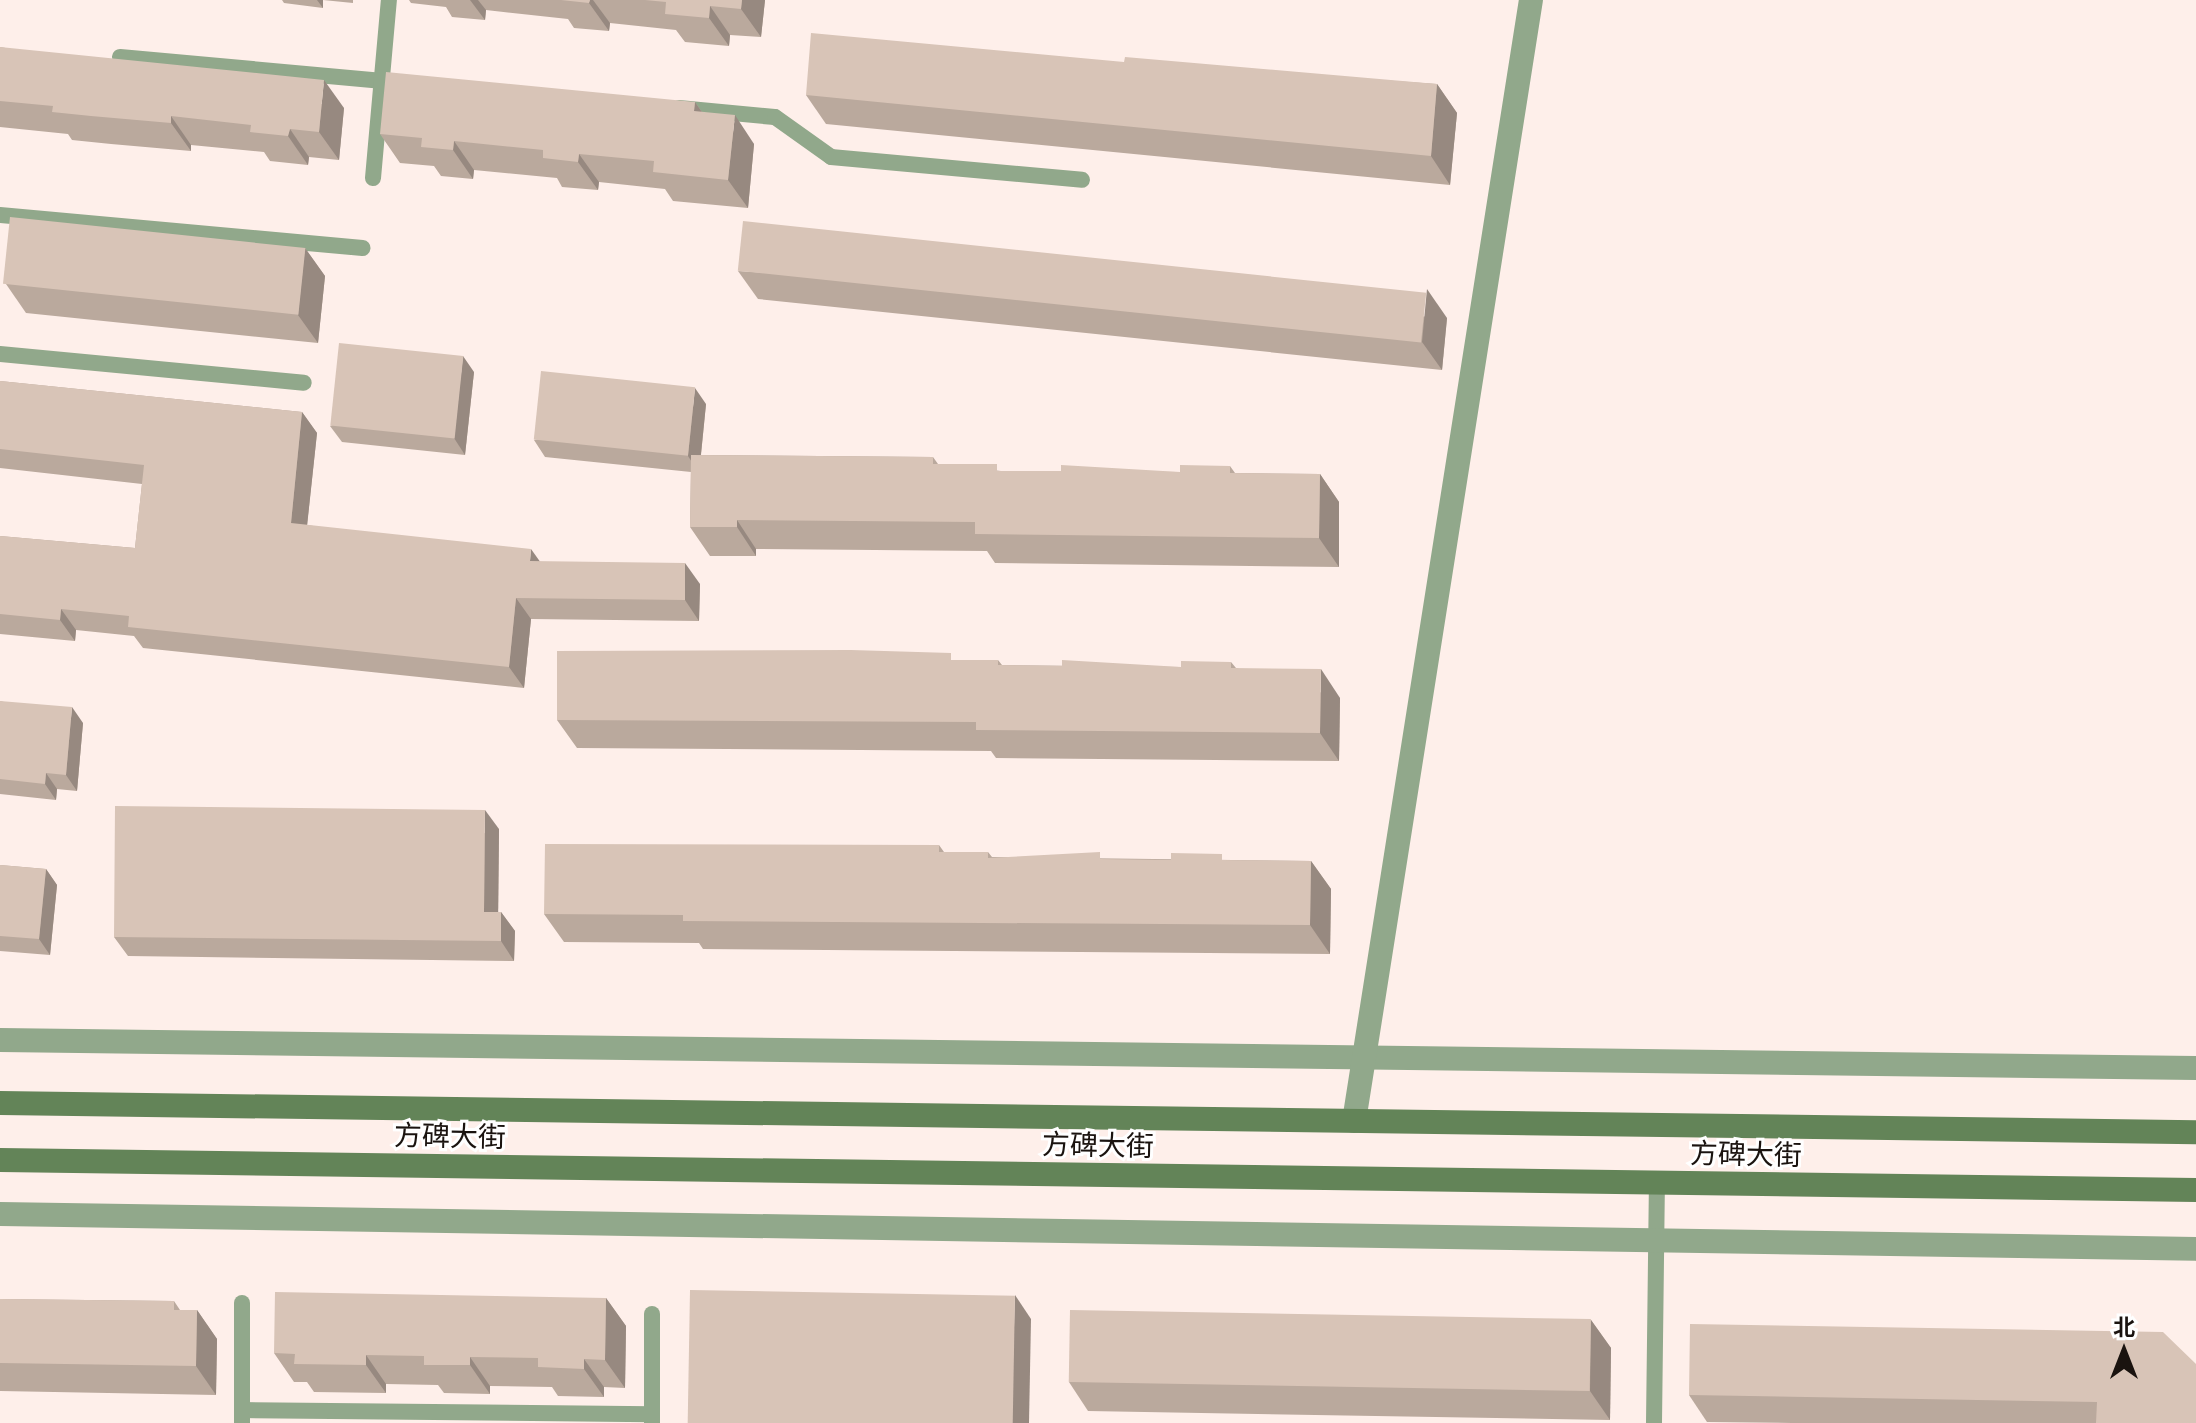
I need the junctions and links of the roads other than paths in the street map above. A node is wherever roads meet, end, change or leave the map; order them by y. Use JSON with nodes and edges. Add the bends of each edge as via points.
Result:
{"nodes":[{"id":1,"x":389,"y":0,"type":"edge"},
{"id":2,"x":1531,"y":0,"type":"edge"},
{"id":3,"x":120,"y":57,"type":"edge"},
{"id":4,"x":381,"y":81,"type":"junction"},
{"id":5,"x":428,"y":86,"type":"edge"},
{"id":6,"x":665,"y":107,"type":"edge"},
{"id":7,"x":373,"y":178,"type":"dead end"},
{"id":8,"x":1082,"y":180,"type":"dead end"},
{"id":9,"x":0,"y":215,"type":"edge"},
{"id":10,"x":362,"y":248,"type":"dead end"},
{"id":11,"x":0,"y":354,"type":"edge"},
{"id":12,"x":304,"y":383,"type":"dead end"},
{"id":13,"x":0,"y":1040,"type":"edge"},
{"id":14,"x":1364,"y":1058,"type":"junction"},
{"id":15,"x":2196,"y":1068,"type":"edge"},
{"id":16,"x":0,"y":1103,"type":"edge"},
{"id":17,"x":1354,"y":1121,"type":"junction"},
{"id":18,"x":2196,"y":1132,"type":"edge"},
{"id":19,"x":0,"y":1160,"type":"edge"},
{"id":20,"x":1657,"y":1182,"type":"junction"},
{"id":21,"x":2196,"y":1190,"type":"edge"},
{"id":22,"x":0,"y":1214,"type":"edge"},
{"id":23,"x":1656,"y":1240,"type":"junction"},
{"id":24,"x":2196,"y":1249,"type":"edge"},
{"id":25,"x":242,"y":1303,"type":"dead end"},
{"id":26,"x":652,"y":1314,"type":"dead end"},
{"id":27,"x":242,"y":1416,"type":"edge"},
{"id":28,"x":652,"y":1418,"type":"edge"},
{"id":29,"x":1654,"y":1423,"type":"edge"}],
"edges":[{"from":1,"to":4,"type":"lane"},
{"from":2,"to":14,"type":"street"},
{"from":3,"to":4,"type":"lane"},
{"from":4,"to":5,"type":"lane"},
{"from":4,"to":7,"type":"lane"},
{"from":6,"to":8,"type":"lane","via":[[775,117],[831,157]]},
{"from":9,"to":10,"type":"lane"},
{"from":11,"to":12,"type":"lane"},
{"from":13,"to":14,"type":"street"},
{"from":14,"to":15,"type":"street"},
{"from":14,"to":17,"type":"street"},
{"from":16,"to":17,"type":"main road","name":"方碑大街"},
{"from":17,"to":18,"type":"main road","name":"方碑大街"},
{"from":19,"to":20,"type":"main road","name":"方碑大街"},
{"from":20,"to":21,"type":"main road","name":"方碑大街"},
{"from":20,"to":23,"type":"lane"},
{"from":22,"to":23,"type":"street"},
{"from":23,"to":24,"type":"street"},
{"from":23,"to":29,"type":"lane"},
{"from":25,"to":27,"type":"lane"},
{"from":26,"to":28,"type":"lane"},
{"from":27,"to":28,"type":"lane"}]}
